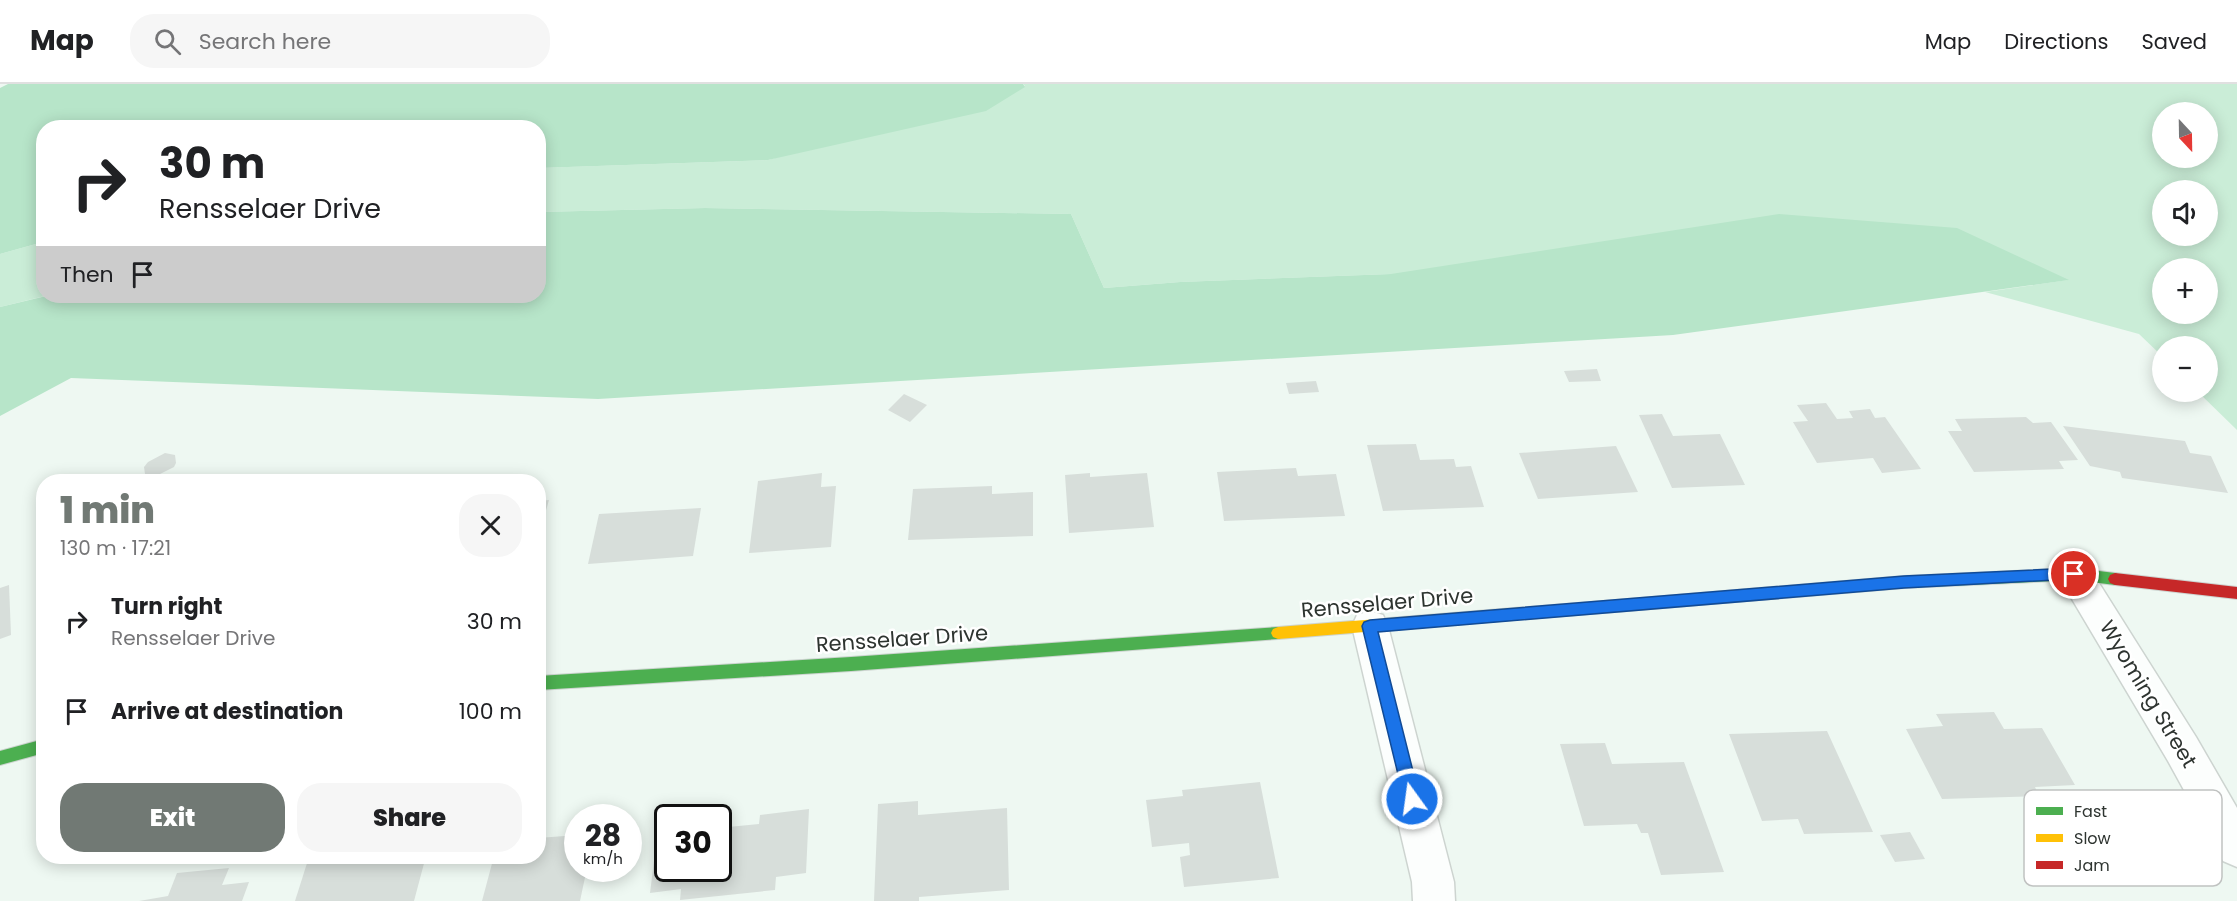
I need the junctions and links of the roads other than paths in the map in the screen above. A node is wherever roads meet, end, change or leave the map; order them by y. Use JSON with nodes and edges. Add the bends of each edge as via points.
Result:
{"nodes":[{"id":1,"x":2074,"y":574,"type":"junction"},
{"id":2,"x":2237,"y":593,"type":"edge"},
{"id":3,"x":1370,"y":626,"type":"junction"},
{"id":4,"x":546,"y":683,"type":"edge"},
{"id":5,"x":36,"y":748,"type":"edge"},
{"id":6,"x":0,"y":758,"type":"edge"},
{"id":7,"x":2205,"y":790,"type":"edge"},
{"id":8,"x":2222,"y":820,"type":"edge"},
{"id":9,"x":2237,"y":847,"type":"edge"},
{"id":10,"x":1434,"y":901,"type":"edge"}],
"edges":[{"from":1,"to":2,"type":"street","name":"Rensselaer Drive"},
{"from":1,"to":3,"type":"street","name":"Rensselaer Drive","via":[[1904,582]]},
{"from":1,"to":7,"type":"street","name":"Wyoming Street"},
{"from":3,"to":4,"type":"street","name":"Rensselaer Drive"},
{"from":3,"to":10,"type":"street","via":[[1433,882]]},
{"from":5,"to":6,"type":"street"},
{"from":8,"to":9,"type":"street","name":"Wyoming Street"}]}
